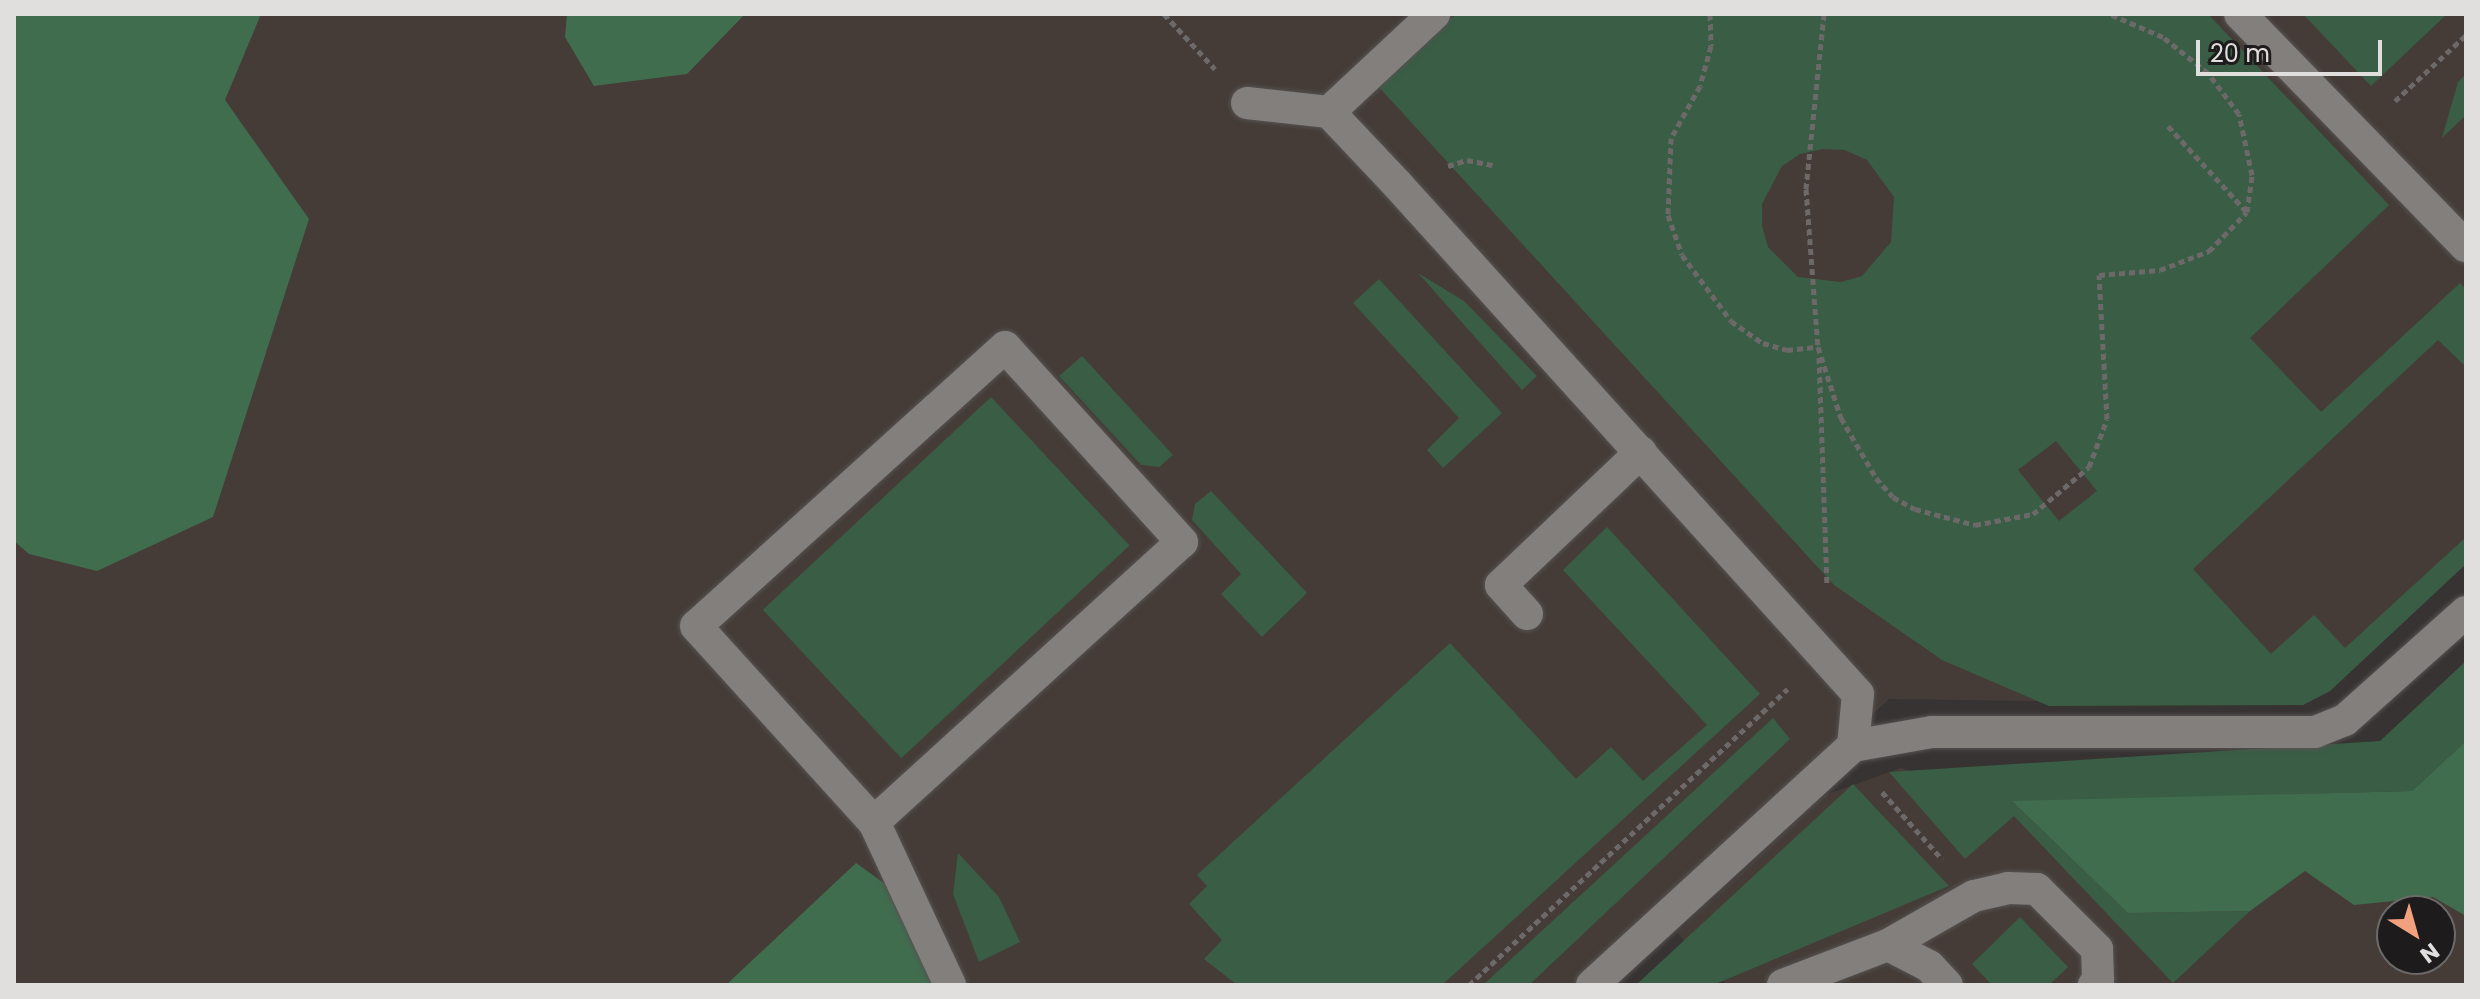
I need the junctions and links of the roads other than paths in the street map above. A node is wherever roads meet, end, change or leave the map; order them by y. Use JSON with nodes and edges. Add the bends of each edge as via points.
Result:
{"nodes":[{"id":1,"x":1434,"y":14,"type":"edge"},
{"id":2,"x":2240,"y":14,"type":"edge"},
{"id":3,"x":1247,"y":103,"type":"road end"},
{"id":4,"x":1329,"y":112,"type":"junction"},
{"id":5,"x":2466,"y":246,"type":"edge"},
{"id":6,"x":1641,"y":452,"type":"junction"},
{"id":7,"x":2466,"y":612,"type":"edge"},
{"id":8,"x":1527,"y":614,"type":"dead end"},
{"id":9,"x":1853,"y":746,"type":"junction"},
{"id":10,"x":874,"y":822,"type":"junction"},
{"id":11,"x":1888,"y":945,"type":"junction"},
{"id":12,"x":950,"y":985,"type":"edge"},
{"id":13,"x":1592,"y":985,"type":"edge"},
{"id":14,"x":1783,"y":985,"type":"edge"},
{"id":15,"x":1947,"y":985,"type":"edge"},
{"id":16,"x":2094,"y":985,"type":"edge"}],
"edges":[{"from":1,"to":4,"type":"lane"},
{"from":2,"to":5,"type":"lane"},
{"from":3,"to":4,"type":"lane"},
{"from":4,"to":6,"type":"lane"},
{"from":6,"to":8,"type":"lane","via":[[1501,585]]},
{"from":6,"to":9,"type":"lane","via":[[1858,694]]},
{"from":7,"to":9,"type":"lane","via":[[2345,720],[2315,732],[1932,732]]},
{"from":9,"to":13,"type":"lane"},
{"from":10,"to":10,"type":"lane","via":[[696,626],[1005,347],[1182,542]]},
{"from":10,"to":12,"type":"lane"},
{"from":11,"to":14,"type":"lane"},
{"from":11,"to":15,"type":"lane","via":[[1929,966]]},
{"from":11,"to":16,"type":"lane","via":[[1974,896],[2037,889],[2097,949]]}]}
